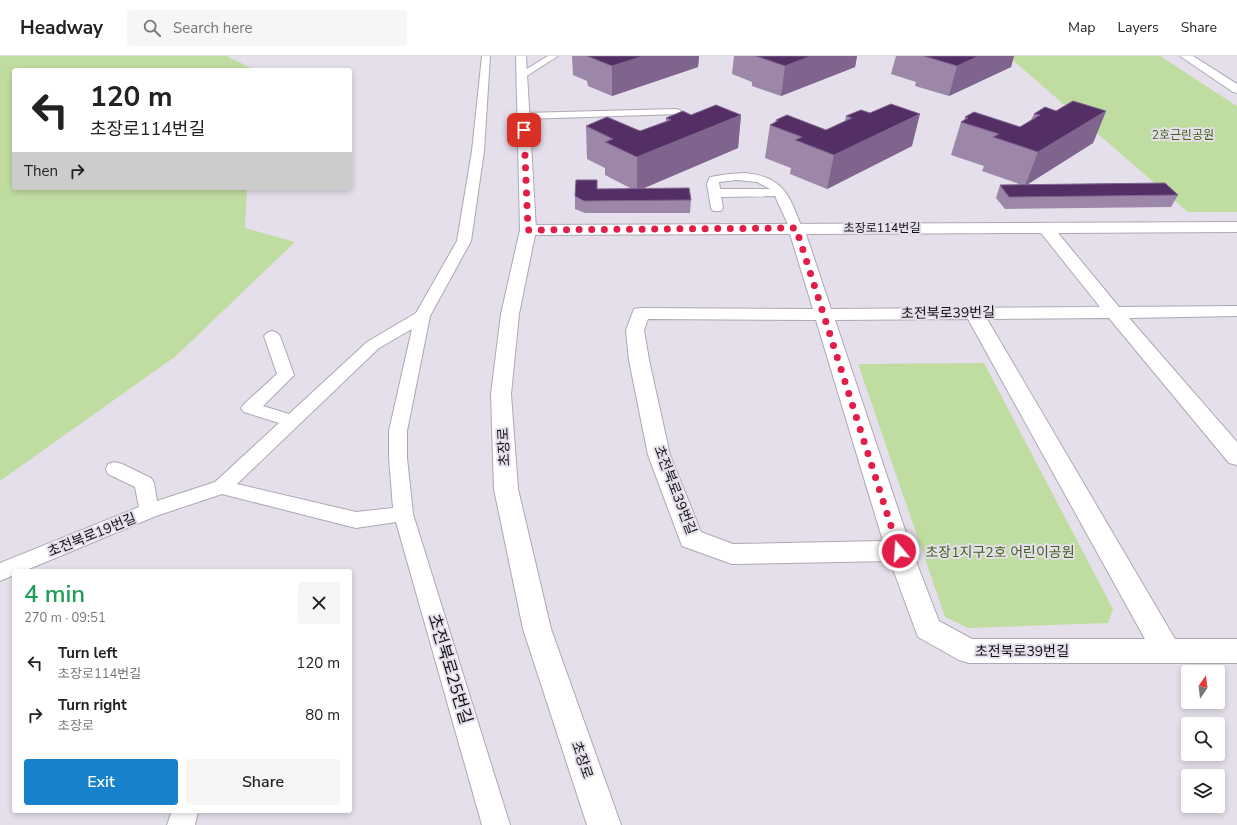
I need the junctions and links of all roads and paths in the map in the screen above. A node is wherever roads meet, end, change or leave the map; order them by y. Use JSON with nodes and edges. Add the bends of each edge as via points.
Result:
{"nodes":[{"id":1,"x":486,"y":56,"type":"edge"},
{"id":2,"x":554,"y":56,"type":"edge"},
{"id":3,"x":1186,"y":56,"type":"edge"},
{"id":4,"x":522,"y":66,"type":"edge"},
{"id":5,"x":1237,"y":89,"type":"edge"},
{"id":6,"x":676,"y":112,"type":"edge"},
{"id":7,"x":524,"y":116,"type":"junction"},
{"id":8,"x":717,"y":208,"type":"dead end"},
{"id":9,"x":1237,"y":227,"type":"edge"},
{"id":10,"x":796,"y":228,"type":"junction"},
{"id":11,"x":1046,"y":228,"type":"junction"},
{"id":12,"x":528,"y":230,"type":"junction"},
{"id":13,"x":1237,"y":311,"type":"edge"},
{"id":14,"x":1114,"y":312,"type":"junction"},
{"id":15,"x":974,"y":313,"type":"junction"},
{"id":16,"x":824,"y":315,"type":"junction"},
{"id":17,"x":422,"y":316,"type":"junction"},
{"id":18,"x":272,"y":336,"type":"dead end"},
{"id":19,"x":293,"y":421,"type":"junction"},
{"id":20,"x":1237,"y":457,"type":"edge"},
{"id":21,"x":114,"y":469,"type":"dead end"},
{"id":22,"x":222,"y":487,"type":"junction"},
{"id":23,"x":149,"y":511,"type":"junction"},
{"id":24,"x":403,"y":514,"type":"junction"},
{"id":25,"x":899,"y":551,"type":"junction"},
{"id":26,"x":0,"y":572,"type":"edge"},
{"id":27,"x":1168,"y":651,"type":"junction"},
{"id":28,"x":1237,"y":651,"type":"edge"},
{"id":29,"x":184,"y":813,"type":"edge"},
{"id":30,"x":181,"y":825,"type":"edge"},
{"id":31,"x":496,"y":825,"type":"edge"},
{"id":32,"x":604,"y":825,"type":"edge"}],
"edges":[{"from":1,"to":17,"type":"lane","name":"초전북로25번길","via":[[478,151],[464,241]]},
{"from":2,"to":4,"type":"lane"},
{"from":3,"to":5,"type":"street"},
{"from":4,"to":7,"type":"street","name":"초장로"},
{"from":6,"to":7,"type":"lane"},
{"from":7,"to":12,"type":"street","name":"초장로"},
{"from":8,"to":10,"type":"lane","via":[[714,192],[779,192]]},
{"from":9,"to":11,"type":"street","name":"초장로114번길"},
{"from":10,"to":11,"type":"street","name":"초장로114번길"},
{"from":10,"to":12,"type":"street","name":"초장로114번길"},
{"from":10,"to":16,"type":"street"},
{"from":11,"to":14,"type":"street"},
{"from":12,"to":32,"type":"street","name":"초장로","via":[[510,314],[501,394],[506,489],[537,628]]},
{"from":13,"to":14,"type":"street","name":"초전북로39번길"},
{"from":14,"to":15,"type":"street","name":"초전북로39번길"},
{"from":14,"to":20,"type":"street"},
{"from":15,"to":16,"type":"street","name":"초전북로39번길"},
{"from":15,"to":27,"type":"street"},
{"from":16,"to":25,"type":"street"},
{"from":16,"to":25,"type":"street","name":"초전북로39번길","via":[[640,313],[635,330],[639,360],[659,455],[691,539],[732,554]]},
{"from":17,"to":19,"type":"lane","via":[[373,345]]},
{"from":17,"to":24,"type":"lane","name":"초전북로25번길","via":[[398,431]]},
{"from":18,"to":19,"type":"lane","via":[[286,375],[250,408]]},
{"from":19,"to":22,"type":"lane"},
{"from":21,"to":23,"type":"lane","name":"초전북로19번길","via":[[144,483]]},
{"from":22,"to":23,"type":"lane"},
{"from":22,"to":24,"type":"lane","via":[[356,520]]},
{"from":23,"to":26,"type":"lane","name":"초전북로19번길"},
{"from":24,"to":31,"type":"lane","name":"초전북로25번길"},
{"from":25,"to":27,"type":"street","name":"초전북로39번길","via":[[928,629],[969,651]]},
{"from":27,"to":28,"type":"street","name":"초전북로39번길"},
{"from":29,"to":30,"type":"lane"}]}
